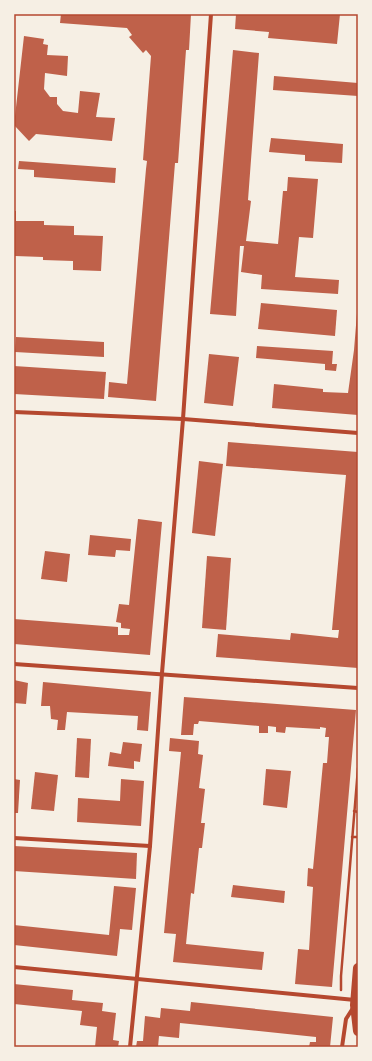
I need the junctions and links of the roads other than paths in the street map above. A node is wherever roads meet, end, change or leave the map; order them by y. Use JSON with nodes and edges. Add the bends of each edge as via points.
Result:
{"nodes":[{"id":1,"x":211,"y":14,"type":"edge"},
{"id":2,"x":14,"y":412,"type":"edge"},
{"id":3,"x":183,"y":420,"type":"junction"},
{"id":4,"x":358,"y":433,"type":"edge"},
{"id":5,"x":14,"y":664,"type":"edge"},
{"id":6,"x":162,"y":673,"type":"junction"},
{"id":7,"x":358,"y":688,"type":"edge"},
{"id":8,"x":14,"y":838,"type":"edge"},
{"id":9,"x":150,"y":846,"type":"junction"},
{"id":10,"x":14,"y":967,"type":"edge"},
{"id":11,"x":358,"y":968,"type":"edge"},
{"id":12,"x":137,"y":980,"type":"junction"},
{"id":13,"x":355,"y":1003,"type":"junction"},
{"id":14,"x":358,"y":1031,"type":"edge"},
{"id":15,"x":130,"y":1047,"type":"edge"},
{"id":16,"x":342,"y":1047,"type":"edge"}],
"edges":[{"from":1,"to":3,"type":"street"},
{"from":2,"to":3,"type":"street"},
{"from":3,"to":4,"type":"street"},
{"from":3,"to":6,"type":"street"},
{"from":5,"to":6,"type":"street"},
{"from":6,"to":7,"type":"street"},
{"from":6,"to":9,"type":"street"},
{"from":8,"to":9,"type":"street"},
{"from":9,"to":12,"type":"street"},
{"from":10,"to":12,"type":"street"},
{"from":11,"to":13,"type":"main road"},
{"from":12,"to":13,"type":"street","via":[[342,998]]},
{"from":12,"to":15,"type":"street"},
{"from":13,"to":14,"type":"main road"},
{"from":13,"to":16,"type":"street","via":[[346,1019]]}]}
